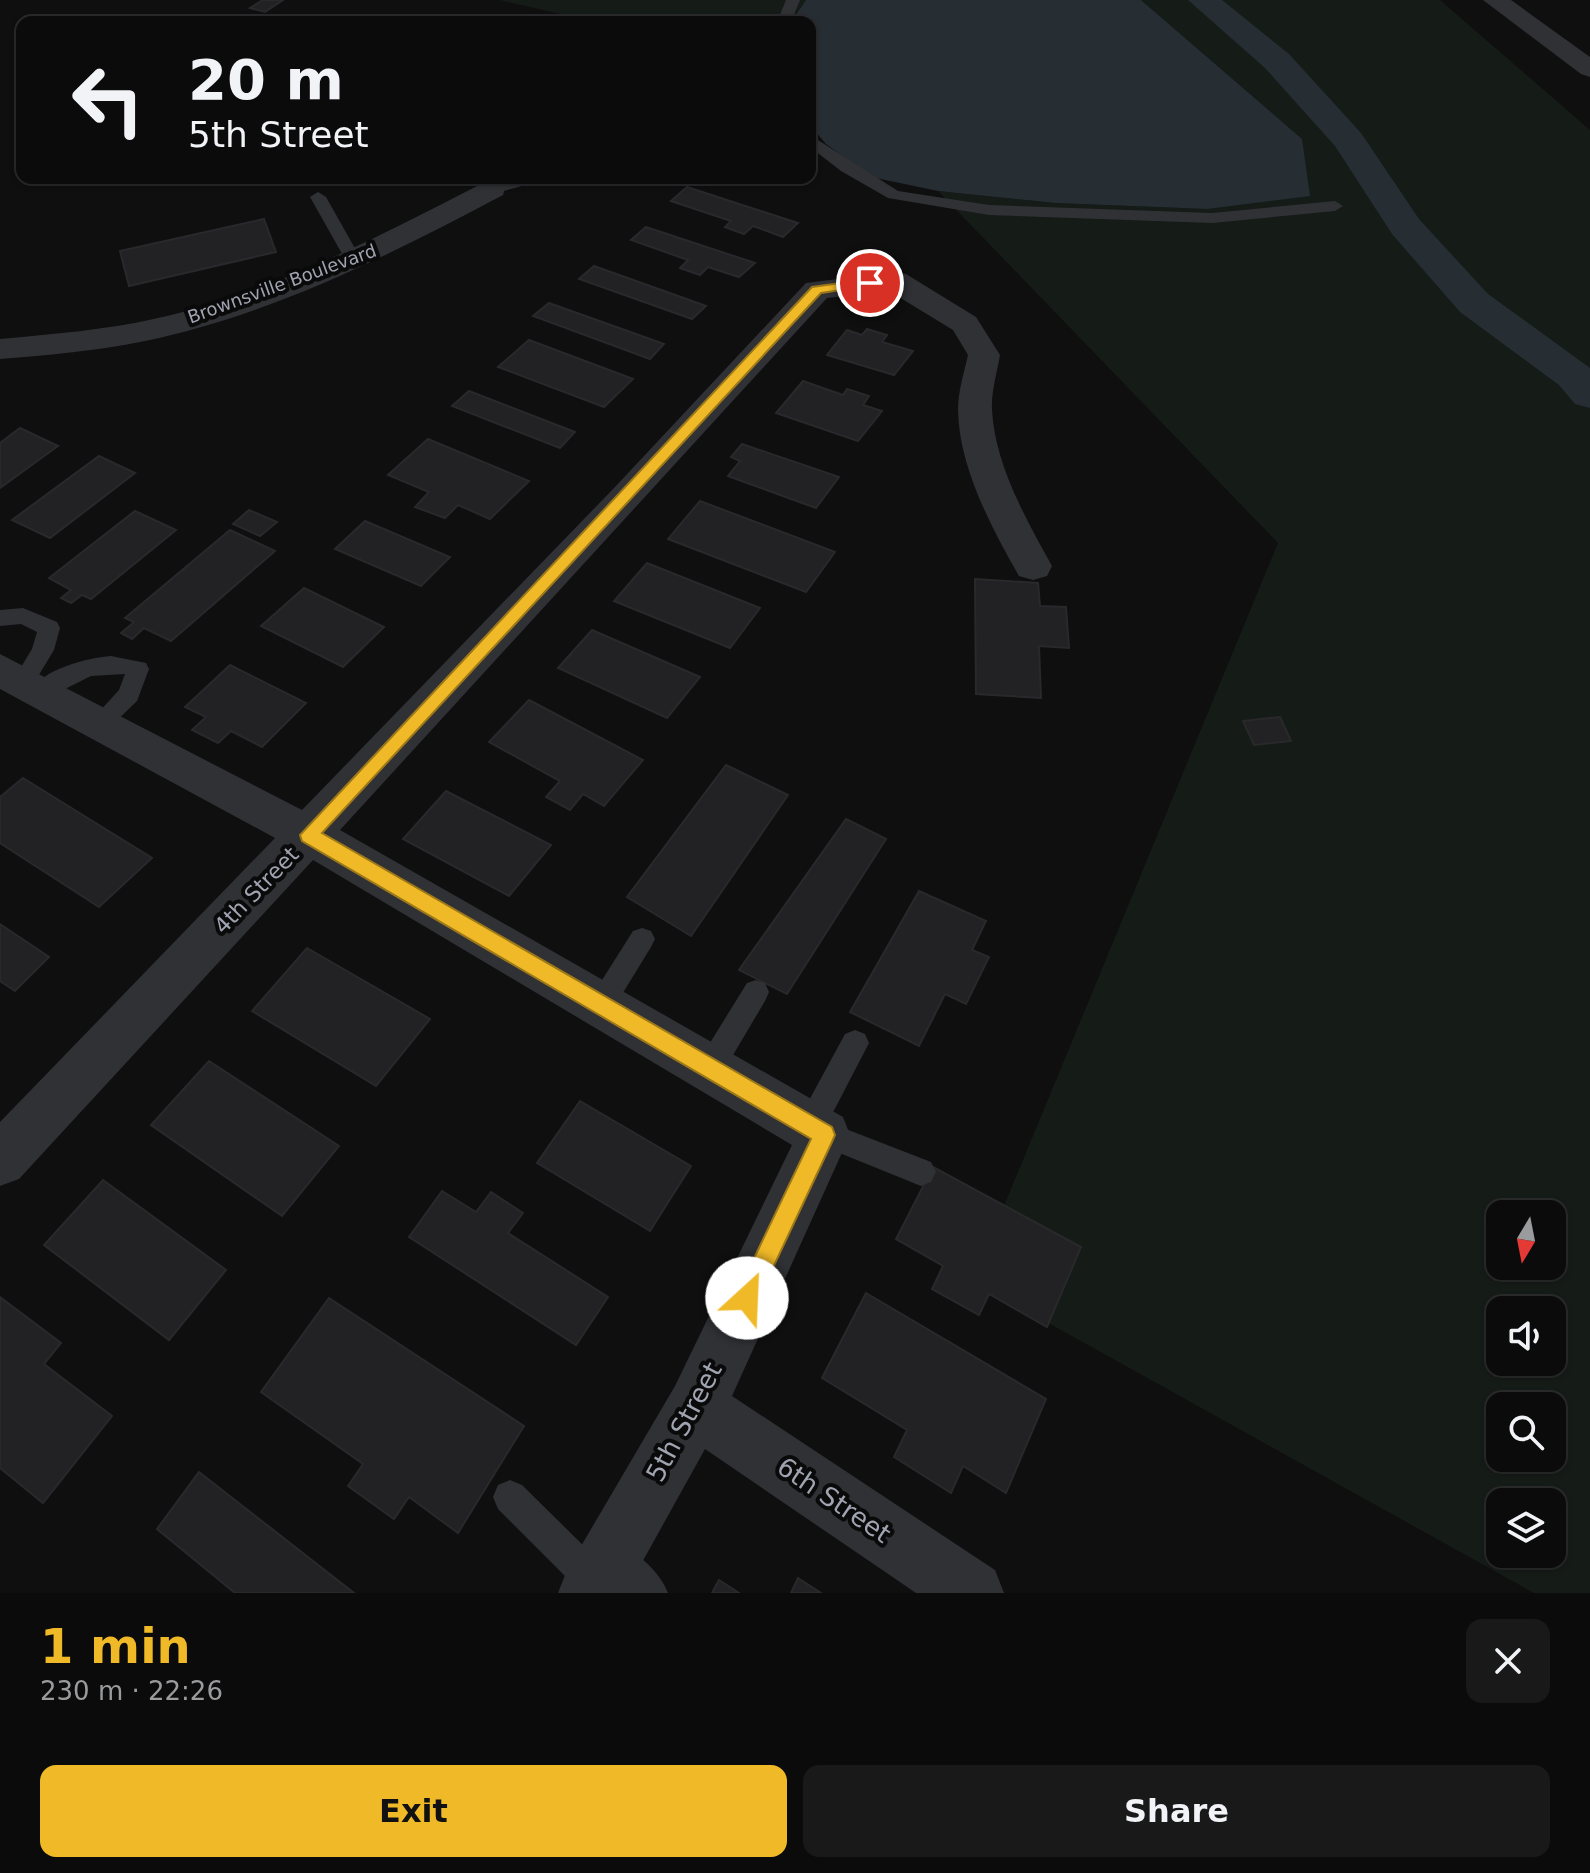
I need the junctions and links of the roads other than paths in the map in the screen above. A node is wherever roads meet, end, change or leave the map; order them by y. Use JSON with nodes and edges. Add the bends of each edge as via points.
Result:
{"nodes":[{"id":1,"x":1495,"y":0,"type":"edge"},
{"id":2,"x":1590,"y":69,"type":"edge"},
{"id":3,"x":816,"y":145,"type":"edge"},
{"id":4,"x":491,"y":184,"type":"edge"},
{"id":5,"x":318,"y":197,"type":"dead end"},
{"id":6,"x":1335,"y":206,"type":"dead end"},
{"id":7,"x":353,"y":259,"type":"junction"},
{"id":8,"x":0,"y":349,"type":"edge"},
{"id":9,"x":1033,"y":566,"type":"dead end"},
{"id":10,"x":0,"y":618,"type":"edge"},
{"id":11,"x":21,"y":681,"type":"edge"},
{"id":12,"x":100,"y":723,"type":"junction"},
{"id":13,"x":309,"y":835,"type":"junction"},
{"id":14,"x":642,"y":939,"type":"dead end"},
{"id":15,"x":756,"y":992,"type":"dead end"},
{"id":16,"x":601,"y":1005,"type":"junction"},
{"id":17,"x":855,"y":1043,"type":"dead end"},
{"id":18,"x":710,"y":1068,"type":"junction"},
{"id":19,"x":817,"y":1131,"type":"junction"},
{"id":20,"x":0,"y":1160,"type":"edge"},
{"id":21,"x":921,"y":1172,"type":"dead end"},
{"id":22,"x":696,"y":1407,"type":"junction"},
{"id":23,"x":510,"y":1497,"type":"dead end"},
{"id":24,"x":599,"y":1577,"type":"edge"},
{"id":25,"x":651,"y":1593,"type":"edge"},
{"id":26,"x":972,"y":1593,"type":"edge"}],
"edges":[{"from":1,"to":2,"type":"street"},
{"from":3,"to":6,"type":"lane","via":[[894,195],[989,210],[1212,218]]},
{"from":4,"to":7,"type":"street","name":"Brownsville Boulevard"},
{"from":5,"to":7,"type":"lane"},
{"from":7,"to":8,"type":"street","name":"Brownsville Boulevard","via":[[164,327]]},
{"from":9,"to":13,"type":"street","name":"4th Street","via":[[1005,516],[979,430],[975,409],[984,355],[965,324],[895,281],[817,290]]},
{"from":10,"to":11,"type":"lane","via":[[23,616],[49,628],[43,650]]},
{"from":11,"to":12,"type":"street"},
{"from":11,"to":12,"type":"lane","via":[[95,665],[119,663],[138,669],[129,695]]},
{"from":12,"to":13,"type":"street"},
{"from":13,"to":16,"type":"street"},
{"from":13,"to":20,"type":"street","name":"4th Street"},
{"from":14,"to":16,"type":"lane"},
{"from":15,"to":18,"type":"lane"},
{"from":16,"to":18,"type":"street"},
{"from":17,"to":19,"type":"lane"},
{"from":18,"to":19,"type":"street"},
{"from":19,"to":21,"type":"lane"},
{"from":19,"to":22,"type":"street","name":"5th Street"},
{"from":22,"to":24,"type":"street","name":"5th Street"},
{"from":22,"to":26,"type":"street","name":"6th Street"},
{"from":23,"to":24,"type":"lane"},
{"from":24,"to":25,"type":"lane"}]}
